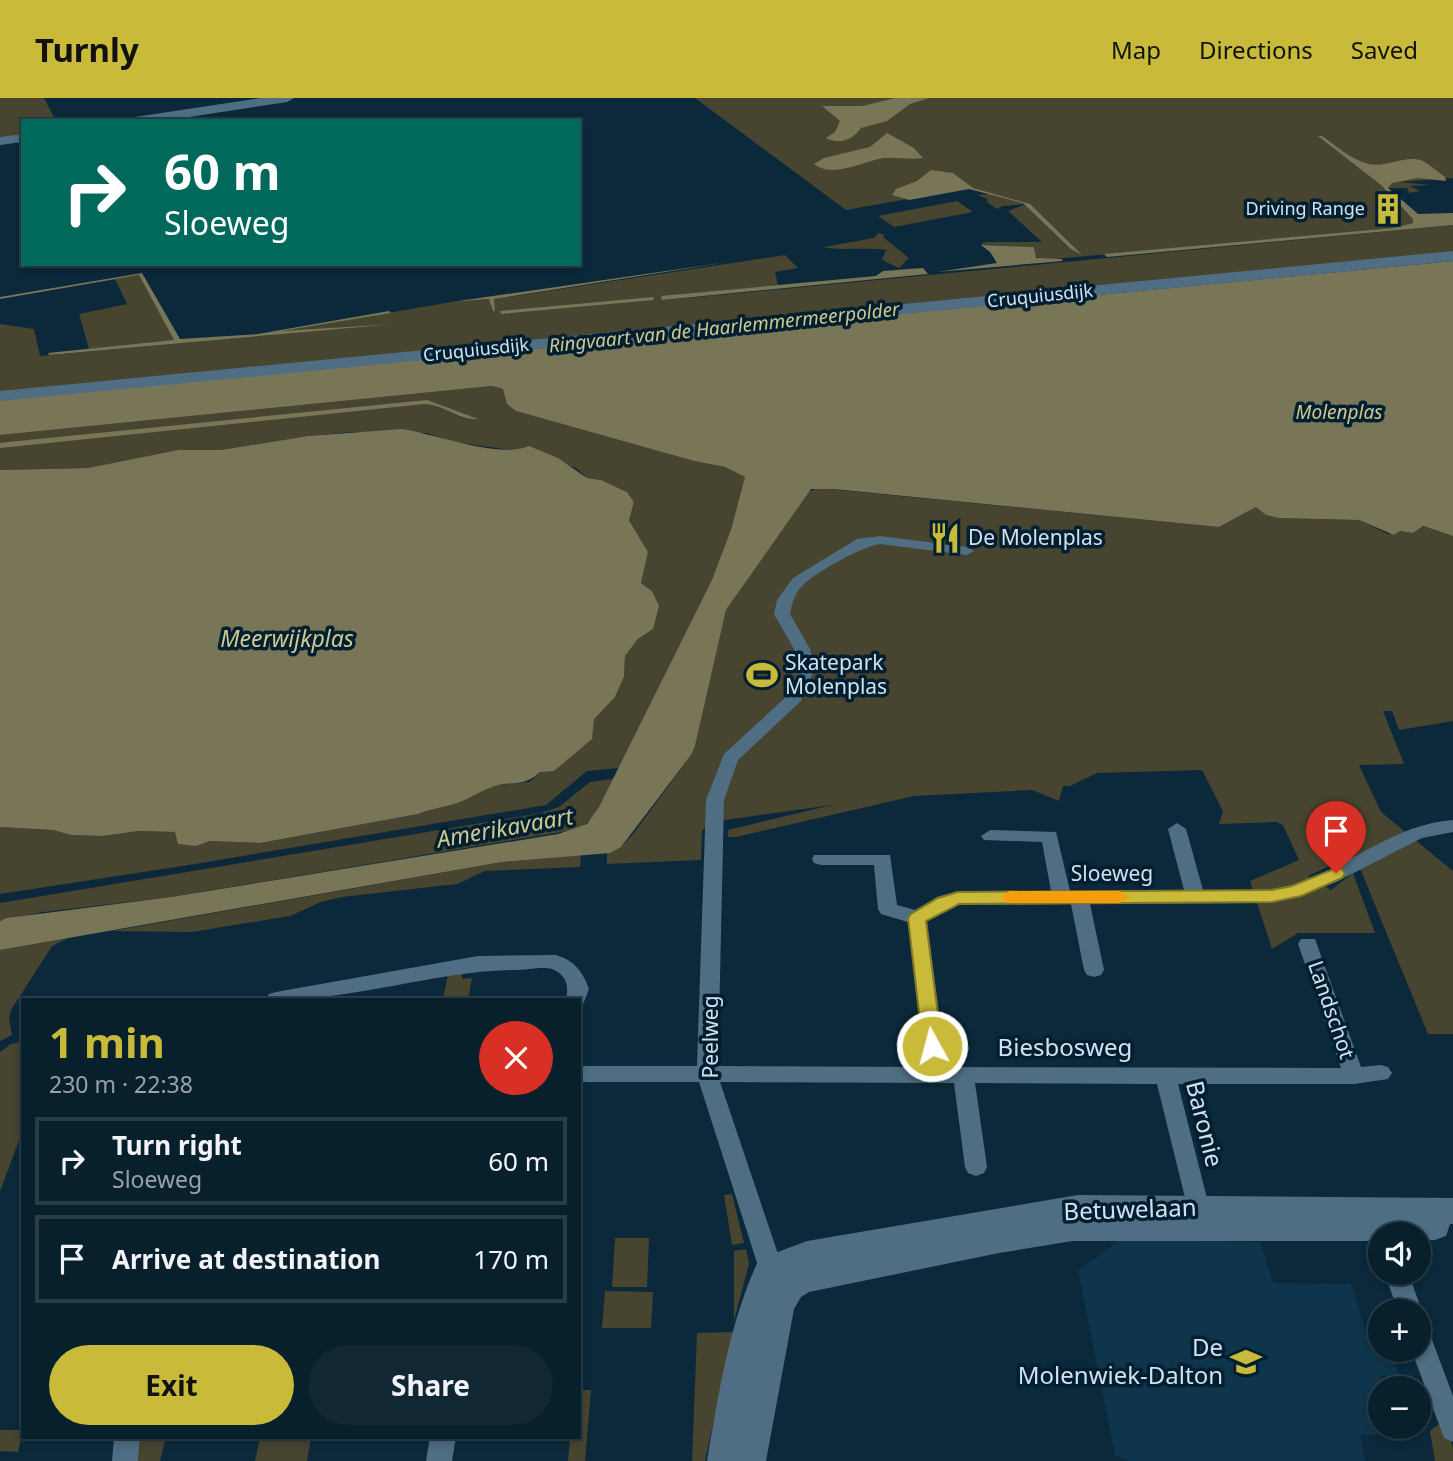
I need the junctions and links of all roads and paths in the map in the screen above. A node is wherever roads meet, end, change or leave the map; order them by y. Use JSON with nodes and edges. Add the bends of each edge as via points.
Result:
{"nodes":[{"id":1,"x":287,"y":98,"type":"edge"},
{"id":2,"x":148,"y":119,"type":"edge"},
{"id":3,"x":21,"y":138,"type":"edge"},
{"id":4,"x":0,"y":141,"type":"edge"},
{"id":5,"x":1453,"y":256,"type":"edge"},
{"id":6,"x":0,"y":396,"type":"edge"},
{"id":7,"x":967,"y":551,"type":"dead end"},
{"id":8,"x":1453,"y":826,"type":"edge"},
{"id":9,"x":1177,"y":829,"type":"dead end"},
{"id":10,"x":990,"y":836,"type":"dead end"},
{"id":11,"x":821,"y":859,"type":"dead end"},
{"id":12,"x":1195,"y":896,"type":"junction"},
{"id":13,"x":1071,"y":897,"type":"junction"},
{"id":14,"x":917,"y":918,"type":"junction"},
{"id":15,"x":1308,"y":944,"type":"dead end"},
{"id":16,"x":1094,"y":970,"type":"dead end"},
{"id":17,"x":282,"y":998,"type":"edge"},
{"id":18,"x":576,"y":998,"type":"edge"},
{"id":19,"x":1381,"y":1073,"type":"dead end"},
{"id":20,"x":581,"y":1074,"type":"edge"},
{"id":21,"x":936,"y":1074,"type":"junction"},
{"id":22,"x":963,"y":1074,"type":"junction"},
{"id":23,"x":707,"y":1075,"type":"junction"},
{"id":24,"x":1165,"y":1075,"type":"junction"},
{"id":25,"x":1354,"y":1076,"type":"junction"},
{"id":26,"x":976,"y":1167,"type":"dead end"},
{"id":27,"x":1453,"y":1211,"type":"edge"},
{"id":28,"x":1200,"y":1217,"type":"junction"},
{"id":29,"x":1384,"y":1222,"type":"edge"},
{"id":30,"x":1368,"y":1223,"type":"edge"},
{"id":31,"x":1431,"y":1227,"type":"edge"},
{"id":32,"x":1453,"y":1228,"type":"edge"},
{"id":33,"x":780,"y":1278,"type":"junction"},
{"id":34,"x":1428,"y":1362,"type":"edge"},
{"id":35,"x":1453,"y":1430,"type":"edge"},
{"id":36,"x":128,"y":1439,"type":"edge"},
{"id":37,"x":443,"y":1439,"type":"edge"},
{"id":38,"x":125,"y":1461,"type":"edge"},
{"id":39,"x":439,"y":1461,"type":"edge"},
{"id":40,"x":725,"y":1461,"type":"edge"},
{"id":41,"x":748,"y":1461,"type":"edge"}],
"edges":[{"from":1,"to":2,"type":"street"},
{"from":3,"to":4,"type":"street"},
{"from":5,"to":6,"type":"street","name":"Cruquiusdijk"},
{"from":7,"to":23,"type":"street","name":"Peelweg","via":[[880,540],[862,542],[798,581],[785,600],[782,614],[802,649],[806,671],[794,697],[733,755],[716,800]]},
{"from":8,"to":12,"type":"street","name":"Sloeweg","via":[[1437,826],[1402,838],[1295,892]]},
{"from":9,"to":12,"type":"street"},
{"from":10,"to":13,"type":"street","via":[[1050,836]]},
{"from":11,"to":14,"type":"street","via":[[883,859],[888,909]]},
{"from":12,"to":13,"type":"street","name":"Sloeweg"},
{"from":13,"to":14,"type":"street","name":"Sloeweg","via":[[958,898]]},
{"from":13,"to":16,"type":"street"},
{"from":14,"to":21,"type":"street"},
{"from":15,"to":25,"type":"street","name":"Landschot"},
{"from":17,"to":18,"type":"street","via":[[474,963],[556,962],[574,975],[579,989]]},
{"from":19,"to":25,"type":"street","name":"Biesbosweg"},
{"from":20,"to":23,"type":"street","name":"Biesbosweg"},
{"from":21,"to":22,"type":"street","name":"Biesbosweg"},
{"from":21,"to":23,"type":"street","name":"Biesbosweg"},
{"from":22,"to":24,"type":"street","name":"Biesbosweg"},
{"from":22,"to":26,"type":"street"},
{"from":23,"to":33,"type":"street","name":"Peelweg"},
{"from":24,"to":25,"type":"street","name":"Biesbosweg"},
{"from":24,"to":28,"type":"street","name":"Baronie"},
{"from":27,"to":29,"type":"street","name":"Betuwelaan"},
{"from":28,"to":30,"type":"street","name":"Betuwelaan"},
{"from":28,"to":33,"type":"street","name":"Betuwelaan","via":[[1060,1229],[802,1279]]},
{"from":31,"to":32,"type":"street","name":"Betuwelaan"},
{"from":33,"to":40,"type":"street","via":[[755,1303]]},
{"from":33,"to":41,"type":"street"},
{"from":34,"to":35,"type":"street"},
{"from":36,"to":38,"type":"street"},
{"from":37,"to":39,"type":"street"}]}
